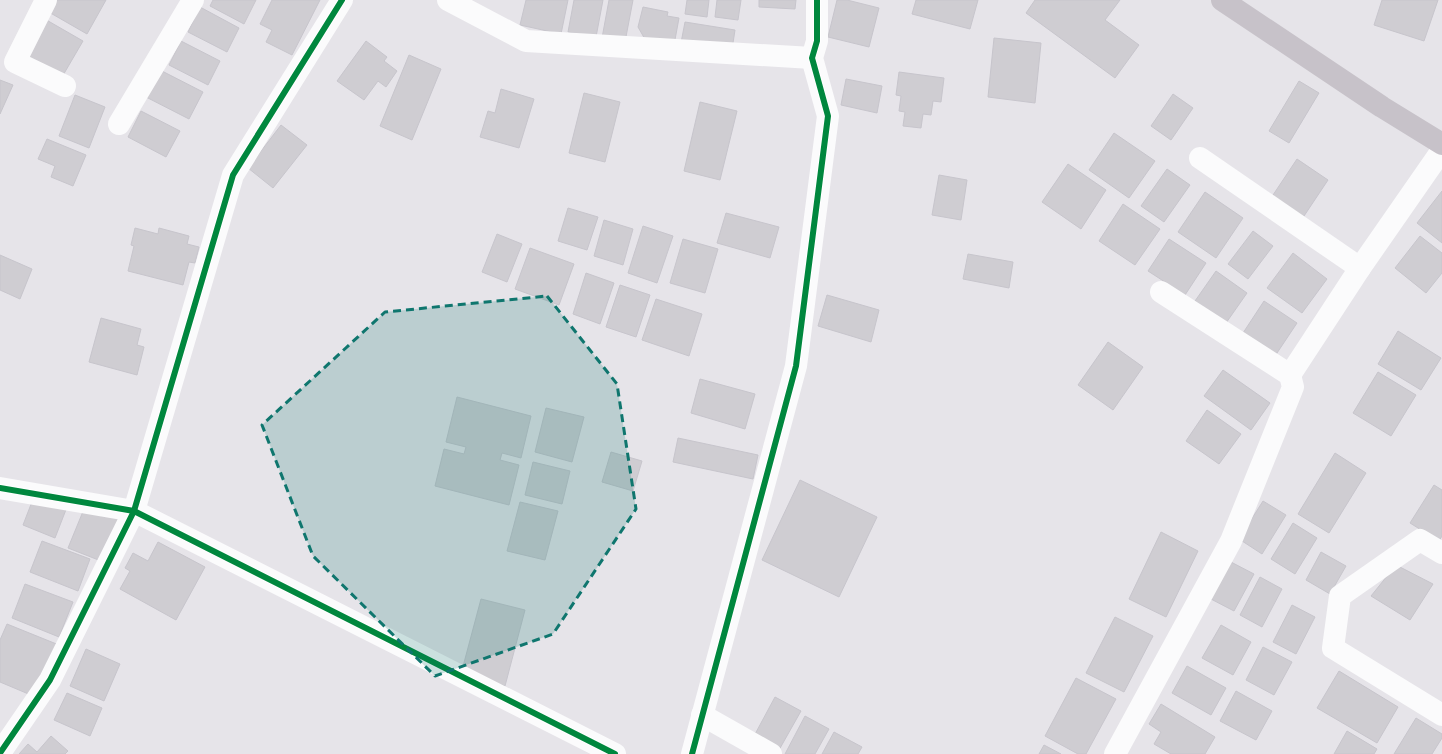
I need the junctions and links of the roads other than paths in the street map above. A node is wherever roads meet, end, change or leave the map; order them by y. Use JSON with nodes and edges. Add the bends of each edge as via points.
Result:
{"nodes":[{"id":1,"x":46,"y":0,"type":"edge"},
{"id":2,"x":193,"y":0,"type":"edge"},
{"id":3,"x":342,"y":0,"type":"edge"},
{"id":4,"x":448,"y":0,"type":"edge"},
{"id":5,"x":817,"y":0,"type":"edge"},
{"id":6,"x":1222,"y":0,"type":"edge"},
{"id":7,"x":812,"y":58,"type":"junction"},
{"id":8,"x":65,"y":86,"type":"dead end"},
{"id":9,"x":119,"y":124,"type":"dead end"},
{"id":10,"x":1442,"y":144,"type":"edge"},
{"id":11,"x":1442,"y":150,"type":"edge"},
{"id":12,"x":1200,"y":158,"type":"dead end"},
{"id":13,"x":1360,"y":268,"type":"junction"},
{"id":14,"x":1161,"y":292,"type":"dead end"},
{"id":15,"x":1290,"y":376,"type":"junction"},
{"id":16,"x":0,"y":488,"type":"edge"},
{"id":17,"x":134,"y":511,"type":"junction"},
{"id":18,"x":1442,"y":553,"type":"edge"},
{"id":19,"x":702,"y":715,"type":"junction"},
{"id":20,"x":1442,"y":715,"type":"edge"},
{"id":21,"x":0,"y":753,"type":"edge"},
{"id":22,"x":615,"y":754,"type":"edge"},
{"id":23,"x":692,"y":754,"type":"edge"},
{"id":24,"x":771,"y":754,"type":"edge"},
{"id":25,"x":1115,"y":754,"type":"edge"}],
"edges":[{"from":1,"to":8,"type":"street","via":[[15,62]]},
{"from":2,"to":9,"type":"street"},
{"from":3,"to":17,"type":"street","via":[[233,175]]},
{"from":4,"to":7,"type":"street","via":[[526,41]]},
{"from":5,"to":7,"type":"street","via":[[817,41]]},
{"from":6,"to":10,"type":"street"},
{"from":7,"to":19,"type":"street","via":[[828,116],[796,366]]},
{"from":11,"to":13,"type":"street"},
{"from":12,"to":13,"type":"street"},
{"from":13,"to":15,"type":"street"},
{"from":14,"to":15,"type":"street"},
{"from":15,"to":25,"type":"street","via":[[1293,387],[1231,541]]},
{"from":16,"to":17,"type":"street"},
{"from":17,"to":21,"type":"street","via":[[50,680]]},
{"from":17,"to":22,"type":"street"},
{"from":18,"to":20,"type":"street","via":[[1420,540],[1340,596],[1333,648]]},
{"from":19,"to":23,"type":"street"},
{"from":19,"to":24,"type":"street"}]}
